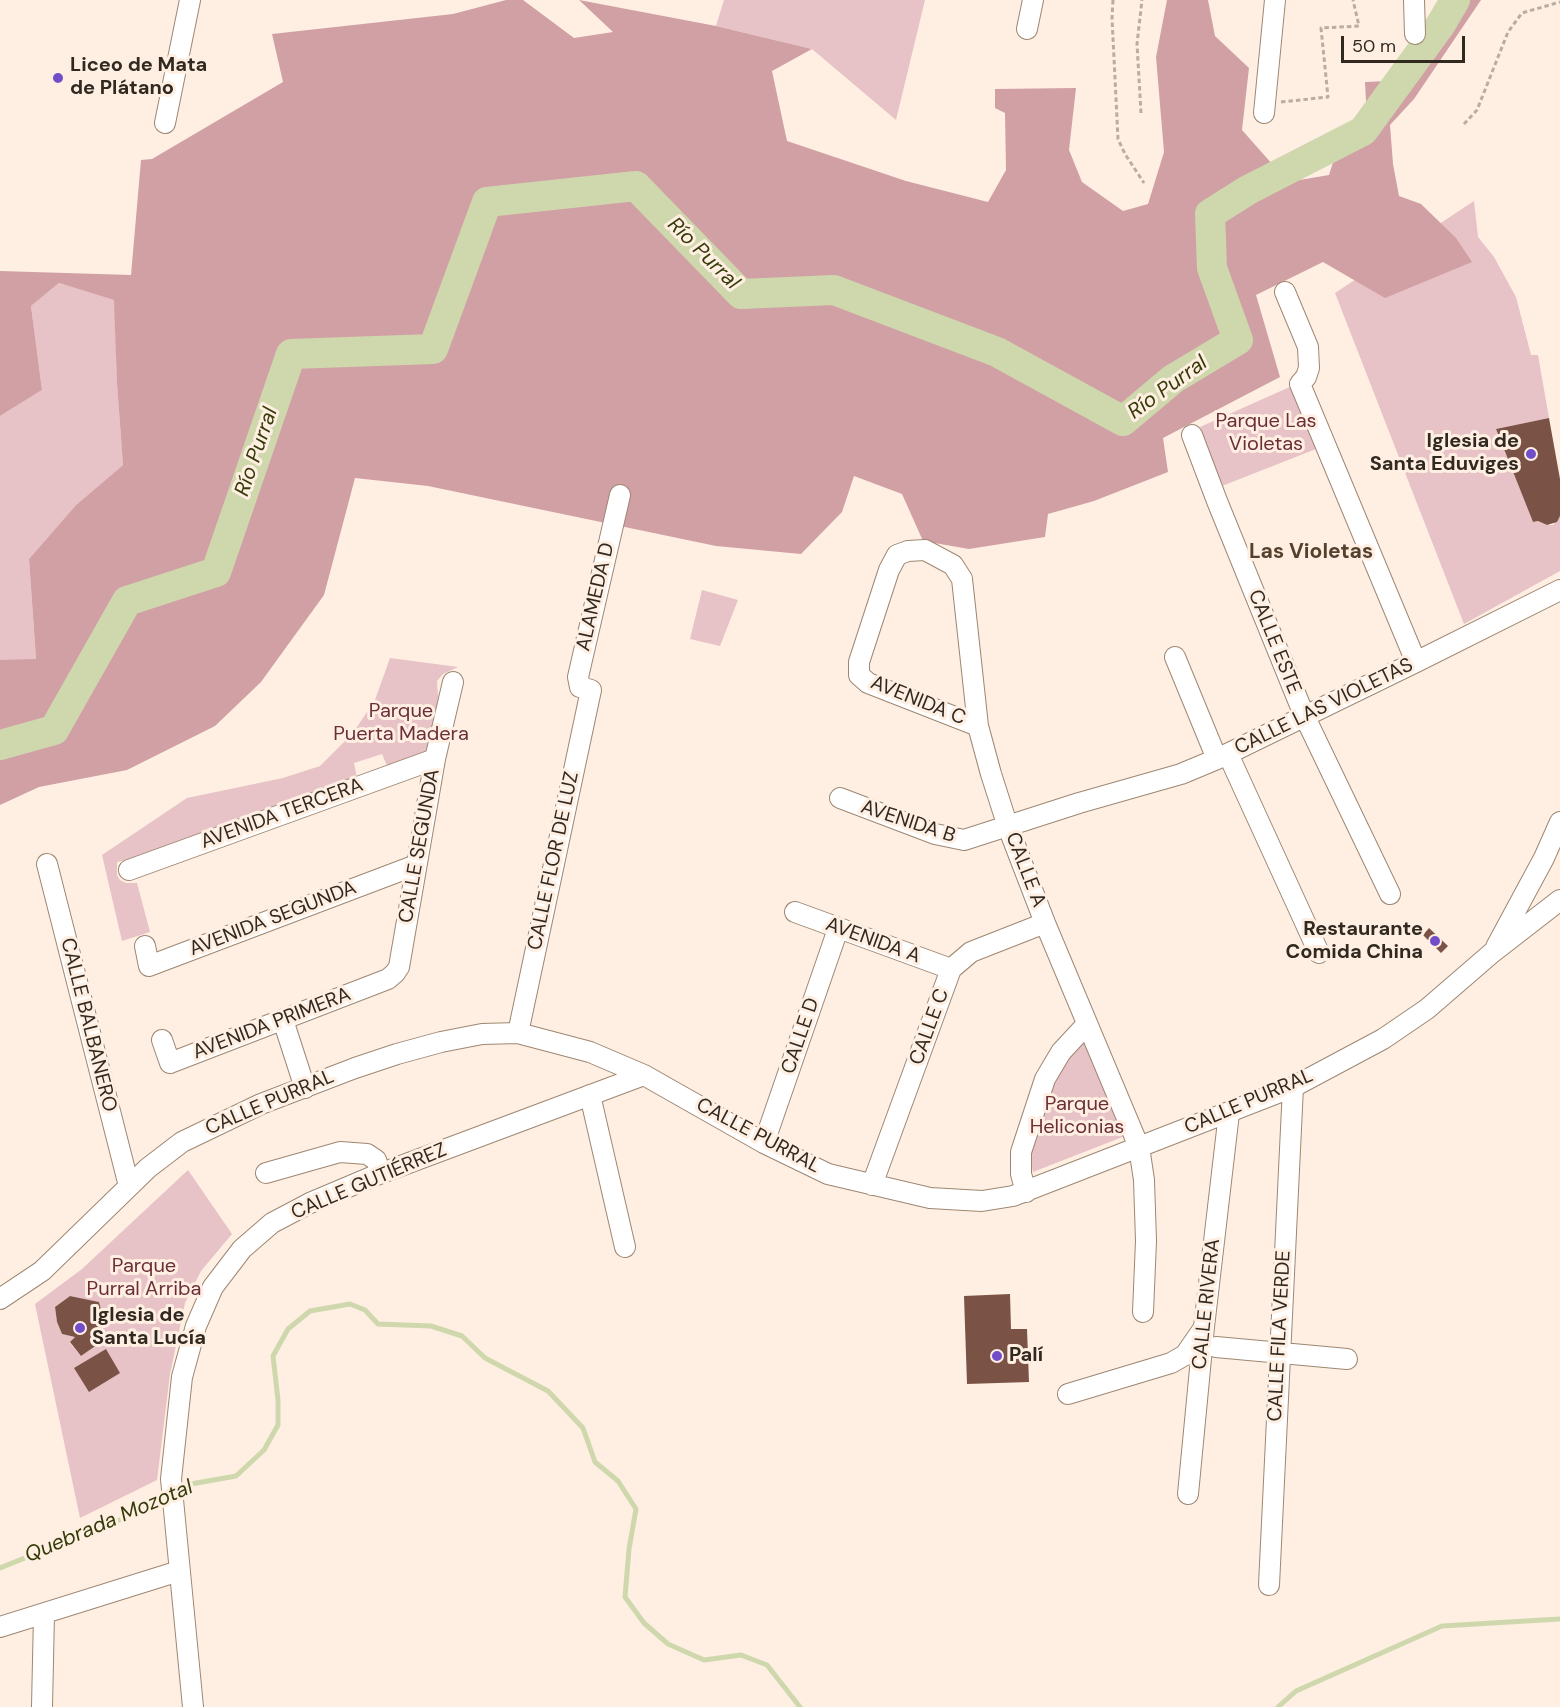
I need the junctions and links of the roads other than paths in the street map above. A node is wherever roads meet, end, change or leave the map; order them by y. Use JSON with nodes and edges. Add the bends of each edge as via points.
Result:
{"nodes":[{"id":1,"x":190,"y":0,"type":"edge"},
{"id":2,"x":1033,"y":0,"type":"edge"},
{"id":3,"x":1275,"y":0,"type":"edge"},
{"id":4,"x":1414,"y":0,"type":"edge"},
{"id":5,"x":1027,"y":29,"type":"dead end"},
{"id":6,"x":1415,"y":34,"type":"dead end"},
{"id":7,"x":1264,"y":109,"type":"road end"},
{"id":8,"x":165,"y":123,"type":"dead end"},
{"id":9,"x":1285,"y":292,"type":"dead end"},
{"id":10,"x":1192,"y":435,"type":"dead end"},
{"id":11,"x":620,"y":495,"type":"dead end"},
{"id":12,"x":1560,"y":590,"type":"edge"},
{"id":13,"x":1175,"y":657,"type":"dead end"},
{"id":14,"x":1416,"y":662,"type":"junction"},
{"id":15,"x":858,"y":675,"type":"joint"},
{"id":16,"x":453,"y":682,"type":"dead end"},
{"id":17,"x":591,"y":690,"type":"joint"},
{"id":18,"x":1304,"y":715,"type":"junction"},
{"id":19,"x":978,"y":726,"type":"junction"},
{"id":20,"x":1222,"y":756,"type":"junction"},
{"id":21,"x":435,"y":759,"type":"junction"},
{"id":22,"x":840,"y":798,"type":"dead end"},
{"id":23,"x":1079,"y":803,"type":"joint"},
{"id":24,"x":1560,"y":822,"type":"edge"},
{"id":25,"x":1008,"y":826,"type":"junction"},
{"id":26,"x":47,"y":864,"type":"dead end"},
{"id":27,"x":416,"y":865,"type":"junction"},
{"id":28,"x":129,"y":870,"type":"dead end"},
{"id":29,"x":1390,"y":894,"type":"dead end"},
{"id":30,"x":1560,"y":900,"type":"edge"},
{"id":31,"x":795,"y":912,"type":"dead end"},
{"id":32,"x":1045,"y":923,"type":"junction"},
{"id":33,"x":838,"y":929,"type":"junction"},
{"id":34,"x":145,"y":945,"type":"dead end"},
{"id":35,"x":1493,"y":952,"type":"junction"},
{"id":36,"x":1318,"y":953,"type":"dead end"},
{"id":37,"x":951,"y":969,"type":"junction"},
{"id":38,"x":395,"y":973,"type":"joint"},
{"id":39,"x":283,"y":1020,"type":"junction"},
{"id":40,"x":1087,"y":1024,"type":"junction"},
{"id":41,"x":518,"y":1033,"type":"junction"},
{"id":42,"x":162,"y":1040,"type":"dead end"},
{"id":43,"x":644,"y":1075,"type":"junction"},
{"id":44,"x":1293,"y":1087,"type":"junction"},
{"id":45,"x":305,"y":1088,"type":"junction"},
{"id":46,"x":590,"y":1095,"type":"junction"},
{"id":47,"x":1229,"y":1113,"type":"junction"},
{"id":48,"x":764,"y":1143,"type":"junction"},
{"id":49,"x":1139,"y":1147,"type":"junction"},
{"id":50,"x":266,"y":1173,"type":"dead end"},
{"id":51,"x":381,"y":1173,"type":"junction"},
{"id":52,"x":873,"y":1185,"type":"junction"},
{"id":53,"x":129,"y":1186,"type":"junction"},
{"id":54,"x":1026,"y":1192,"type":"junction"},
{"id":55,"x":625,"y":1247,"type":"dead end"},
{"id":56,"x":0,"y":1299,"type":"edge"},
{"id":57,"x":1143,"y":1312,"type":"dead end"},
{"id":58,"x":1204,"y":1327,"type":"junction"},
{"id":59,"x":1216,"y":1347,"type":"dead end"},
{"id":60,"x":1279,"y":1352,"type":"junction"},
{"id":61,"x":1347,"y":1359,"type":"dead end"},
{"id":62,"x":1068,"y":1394,"type":"dead end"},
{"id":63,"x":1188,"y":1494,"type":"dead end"},
{"id":64,"x":179,"y":1571,"type":"junction"},
{"id":65,"x":1269,"y":1585,"type":"dead end"},
{"id":66,"x":44,"y":1614,"type":"junction"},
{"id":67,"x":0,"y":1628,"type":"edge"},
{"id":68,"x":42,"y":1707,"type":"edge"},
{"id":69,"x":194,"y":1707,"type":"edge"}],
"edges":[{"from":1,"to":8,"type":"street"},
{"from":2,"to":5,"type":"street"},
{"from":3,"to":7,"type":"street"},
{"from":4,"to":6,"type":"street"},
{"from":9,"to":14,"type":"street","via":[[1308,347],[1309,368],[1300,384]]},
{"from":10,"to":18,"type":"street","name":"CALLE ESTE"},
{"from":11,"to":17,"type":"street","name":"ALAMEDA D","via":[[578,677],[580,687]]},
{"from":12,"to":14,"type":"street","name":"CALLE LAS VIOLETAS"},
{"from":13,"to":20,"type":"street"},
{"from":14,"to":18,"type":"street","name":"CALLE LAS VIOLETAS"},
{"from":15,"to":19,"type":"street","name":"AVENIDA C","via":[[867,683]]},
{"from":15,"to":19,"type":"street","name":"CALLE A","via":[[862,652],[897,555],[925,550],[952,565],[962,579]]},
{"from":16,"to":21,"type":"street","name":"CALLE SEGUNDA"},
{"from":17,"to":41,"type":"street","name":"CALLE FLOR DE LUZ"},
{"from":18,"to":20,"type":"street","name":"CALLE LAS VIOLETAS"},
{"from":18,"to":29,"type":"street","name":"CALLE ESTE"},
{"from":19,"to":25,"type":"street","name":"CALLE A"},
{"from":20,"to":23,"type":"street","name":"CALLE LAS VIOLETAS","via":[[1181,774]]},
{"from":20,"to":36,"type":"street"},
{"from":21,"to":27,"type":"street","name":"CALLE SEGUNDA"},
{"from":21,"to":28,"type":"street","name":"AVENIDA TERCERA"},
{"from":22,"to":25,"type":"street","name":"AVENIDA B","via":[[951,838],[964,840]]},
{"from":23,"to":25,"type":"street","name":"AVENIDA B"},
{"from":24,"to":35,"type":"street"},
{"from":25,"to":32,"type":"street","name":"CALLE A"},
{"from":26,"to":53,"type":"street","name":"CALLE BALBANERO"},
{"from":27,"to":34,"type":"street","name":"AVENIDA SEGUNDA","via":[[149,966]]},
{"from":27,"to":38,"type":"street","name":"CALLE SEGUNDA"},
{"from":30,"to":35,"type":"street","name":"CALLE PURRAL"},
{"from":31,"to":33,"type":"street","name":"AVENIDA A"},
{"from":32,"to":37,"type":"street","name":"CALLE C","via":[[971,952]]},
{"from":32,"to":40,"type":"street","name":"CALLE A"},
{"from":33,"to":37,"type":"street","name":"AVENIDA A"},
{"from":33,"to":48,"type":"street","name":"CALLE D"},
{"from":35,"to":44,"type":"street","name":"CALLE PURRAL","via":[[1427,1009],[1383,1040]]},
{"from":37,"to":52,"type":"street","name":"CALLE C"},
{"from":38,"to":39,"type":"street","name":"AVENIDA PRIMERA"},
{"from":39,"to":42,"type":"street","name":"AVENIDA PRIMERA","via":[[170,1063]]},
{"from":39,"to":45,"type":"street"},
{"from":40,"to":49,"type":"street","name":"CALLE A"},
{"from":40,"to":54,"type":"street","via":[[1061,1052],[1045,1079],[1021,1152]]},
{"from":41,"to":43,"type":"street","name":"CALLE PURRAL","via":[[590,1052]]},
{"from":41,"to":45,"type":"street","name":"CALLE PURRAL","via":[[482,1034],[441,1042]]},
{"from":43,"to":46,"type":"street","name":"CALLE GUTIÉRREZ"},
{"from":43,"to":48,"type":"street","name":"CALLE PURRAL"},
{"from":44,"to":47,"type":"street","name":"CALLE PURRAL"},
{"from":44,"to":60,"type":"street","name":"CALLE FILA VERDE"},
{"from":45,"to":53,"type":"street","name":"CALLE PURRAL","via":[[261,1104],[182,1142]]},
{"from":46,"to":51,"type":"street","name":"CALLE GUTIÉRREZ"},
{"from":46,"to":55,"type":"street"},
{"from":47,"to":49,"type":"street","name":"CALLE PURRAL"},
{"from":47,"to":58,"type":"street","name":"CALLE RIVERA"},
{"from":48,"to":52,"type":"street","name":"CALLE PURRAL","via":[[828,1174]]},
{"from":49,"to":54,"type":"street","name":"CALLE PURRAL"},
{"from":49,"to":57,"type":"street","name":"CALLE A","via":[[1146,1241]]},
{"from":50,"to":51,"type":"street","via":[[340,1152],[367,1154],[376,1160]]},
{"from":51,"to":64,"type":"street","name":"CALLE GUTIÉRREZ","via":[[273,1223],[242,1249],[213,1287],[196,1326],[182,1377],[171,1479]]},
{"from":52,"to":54,"type":"street","name":"CALLE PURRAL","via":[[930,1198],[982,1202]]},
{"from":53,"to":56,"type":"street","name":"CALLE PURRAL","via":[[42,1271]]},
{"from":58,"to":62,"type":"street","via":[[1185,1355],[1171,1363]]},
{"from":58,"to":63,"type":"street","name":"CALLE RIVERA"},
{"from":59,"to":60,"type":"street"},
{"from":60,"to":61,"type":"street"},
{"from":60,"to":65,"type":"street","name":"CALLE FILA VERDE"},
{"from":64,"to":66,"type":"street"},
{"from":64,"to":69,"type":"street","name":"CALLE GUTIÉRREZ"},
{"from":66,"to":67,"type":"street"},
{"from":66,"to":68,"type":"street"}]}
